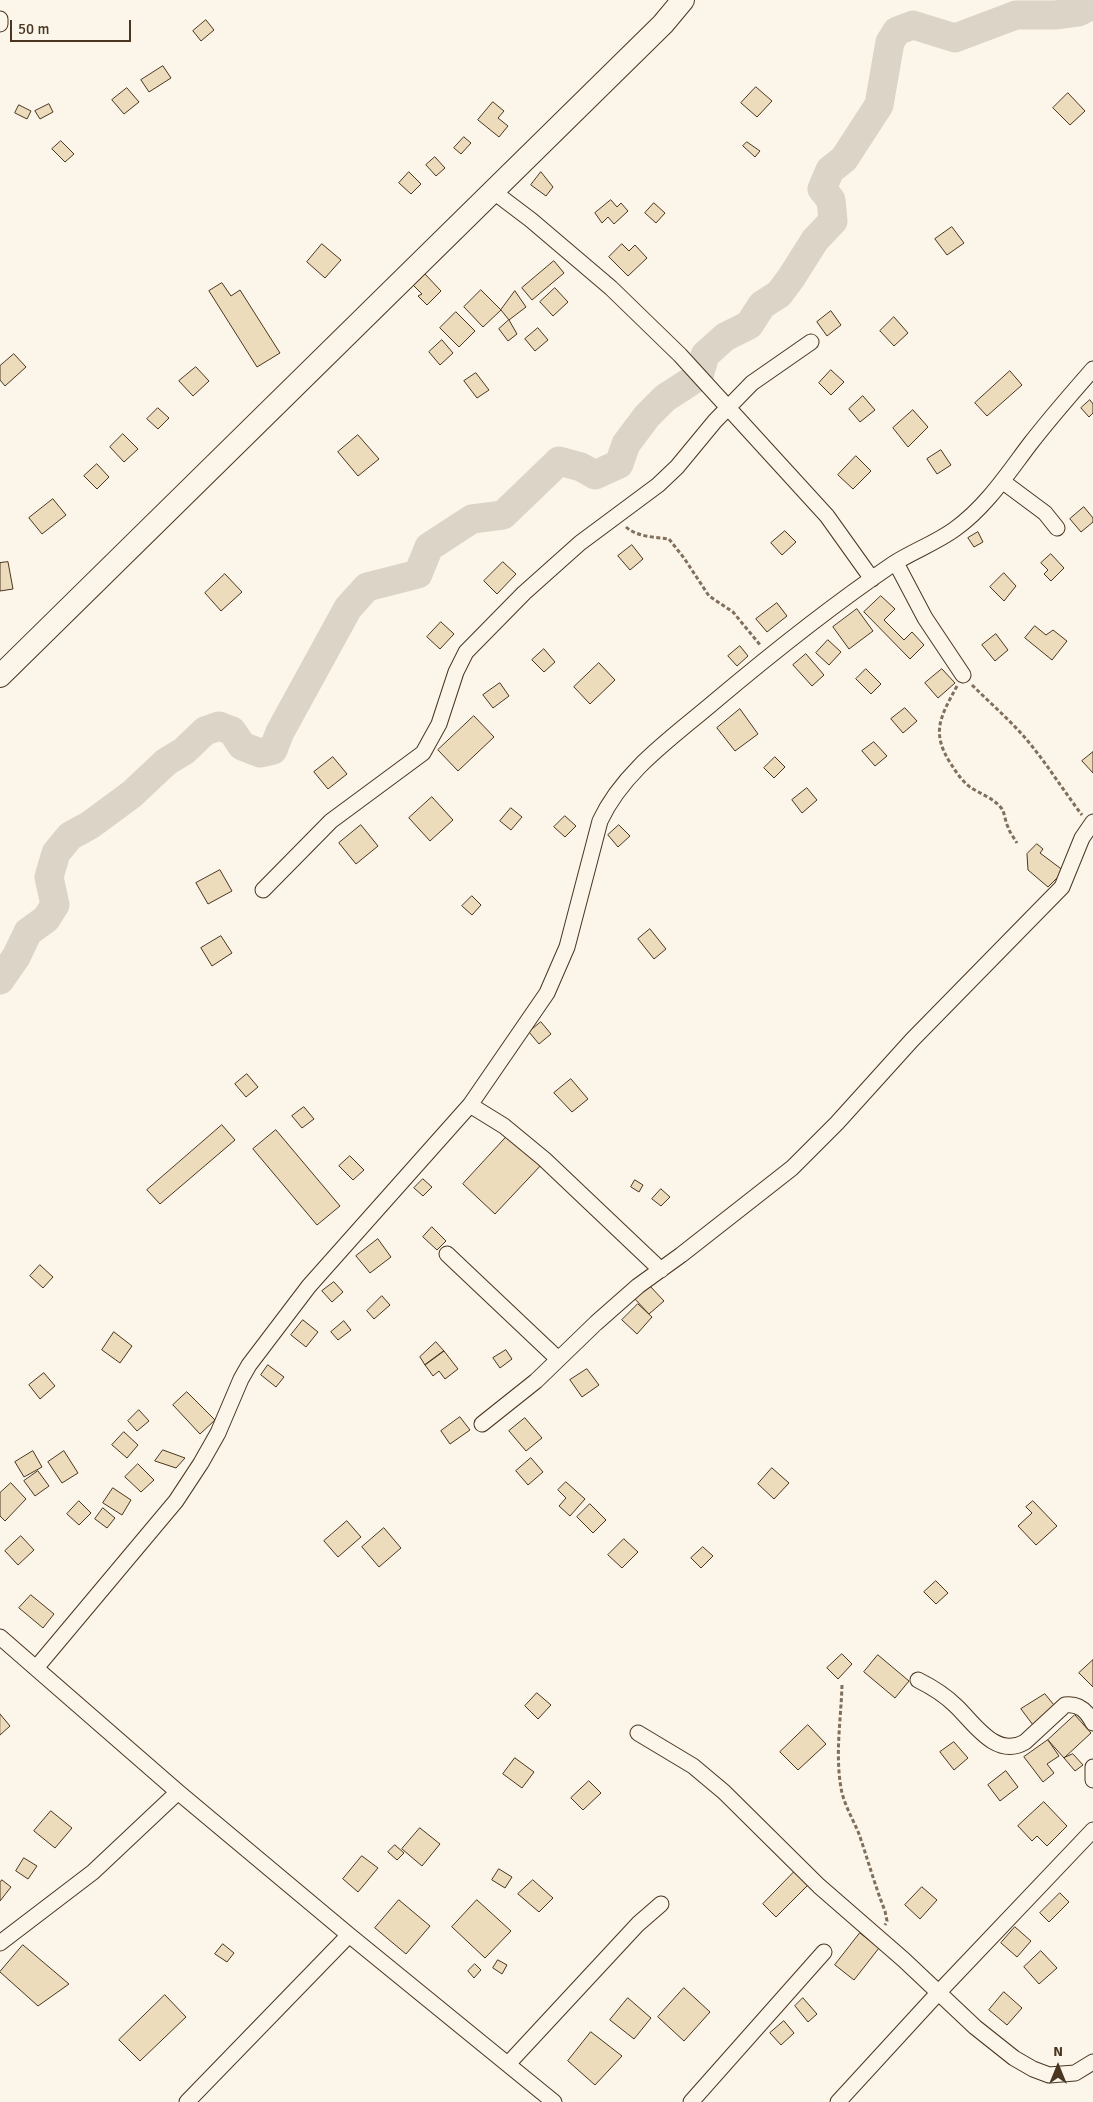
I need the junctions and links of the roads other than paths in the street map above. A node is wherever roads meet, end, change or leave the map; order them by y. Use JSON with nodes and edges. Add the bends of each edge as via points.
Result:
{"nodes":[{"id":1,"x":683,"y":0,"type":"edge"},
{"id":2,"x":0,"y":19,"type":"edge"},
{"id":3,"x":0,"y":24,"type":"edge"},
{"id":4,"x":494,"y":192,"type":"junction"},
{"id":5,"x":810,"y":342,"type":"dead end"},
{"id":6,"x":1093,"y":369,"type":"edge"},
{"id":7,"x":728,"y":406,"type":"junction"},
{"id":8,"x":1002,"y":481,"type":"junction"},
{"id":9,"x":1057,"y":528,"type":"dead end"},
{"id":10,"x":896,"y":563,"type":"junction"},
{"id":11,"x":872,"y":579,"type":"junction"},
{"id":12,"x":963,"y":675,"type":"road end"},
{"id":13,"x":0,"y":676,"type":"edge"},
{"id":14,"x":1090,"y":833,"type":"edge"},
{"id":15,"x":263,"y":890,"type":"dead end"},
{"id":16,"x":470,"y":1105,"type":"junction"},
{"id":17,"x":447,"y":1254,"type":"dead end"},
{"id":18,"x":661,"y":1270,"type":"junction"},
{"id":19,"x":558,"y":1359,"type":"junction"},
{"id":20,"x":482,"y":1424,"type":"dead end"},
{"id":21,"x":0,"y":1637,"type":"edge"},
{"id":22,"x":36,"y":1668,"type":"junction"},
{"id":23,"x":918,"y":1680,"type":"dead end"},
{"id":24,"x":1093,"y":1723,"type":"edge"},
{"id":25,"x":638,"y":1733,"type":"dead end"},
{"id":26,"x":1093,"y":1767,"type":"edge"},
{"id":27,"x":1093,"y":1780,"type":"edge"},
{"id":28,"x":178,"y":1792,"type":"junction"},
{"id":29,"x":1093,"y":1830,"type":"edge"},
{"id":30,"x":661,"y":1904,"type":"dead end"},
{"id":31,"x":349,"y":1935,"type":"junction"},
{"id":32,"x":0,"y":1943,"type":"edge"},
{"id":33,"x":824,"y":1952,"type":"dead end"},
{"id":34,"x":939,"y":1992,"type":"junction"},
{"id":35,"x":1093,"y":2062,"type":"edge"},
{"id":36,"x":508,"y":2064,"type":"junction"},
{"id":37,"x":187,"y":2102,"type":"edge"},
{"id":38,"x":554,"y":2102,"type":"edge"},
{"id":39,"x":691,"y":2102,"type":"edge"},
{"id":40,"x":838,"y":2102,"type":"edge"}],
"edges":[{"from":1,"to":4,"type":"main road","via":[[663,24]]},
{"from":2,"to":3,"type":"street"},
{"from":4,"to":7,"type":"street","via":[[611,288]]},
{"from":4,"to":13,"type":"main road"},
{"from":5,"to":7,"type":"street","via":[[752,383]]},
{"from":6,"to":8,"type":"street"},
{"from":7,"to":11,"type":"street","via":[[827,516]]},
{"from":7,"to":15,"type":"street","via":[[658,485],[580,543],[524,593],[466,652],[439,724],[424,753],[331,822]]},
{"from":8,"to":9,"type":"street","via":[[1045,513]]},
{"from":8,"to":10,"type":"street","via":[[955,529]]},
{"from":10,"to":11,"type":"street"},
{"from":10,"to":12,"type":"street","via":[[925,618]]},
{"from":11,"to":16,"type":"street","via":[[769,656],[666,742],[608,804],[600,821],[567,947],[547,994]]},
{"from":14,"to":18,"type":"street","via":[[1062,887],[918,1033],[837,1123],[792,1168]]},
{"from":16,"to":18,"type":"street","via":[[504,1126],[544,1159]]},
{"from":16,"to":22,"type":"street","via":[[309,1286],[241,1379],[218,1433],[176,1501]]},
{"from":17,"to":19,"type":"street"},
{"from":18,"to":19,"type":"street","via":[[638,1286]]},
{"from":19,"to":20,"type":"street"},
{"from":21,"to":22,"type":"street"},
{"from":22,"to":28,"type":"street"},
{"from":23,"to":24,"type":"street","via":[[936,1689],[986,1737],[1007,1746],[1025,1742],[1065,1705],[1080,1707]]},
{"from":25,"to":34,"type":"street","via":[[693,1766],[724,1792],[819,1886]]},
{"from":26,"to":27,"type":"street"},
{"from":28,"to":31,"type":"street"},
{"from":28,"to":32,"type":"street","via":[[93,1872]]},
{"from":29,"to":34,"type":"street"},
{"from":30,"to":36,"type":"street","via":[[638,1924]]},
{"from":31,"to":36,"type":"street"},
{"from":31,"to":37,"type":"street"},
{"from":33,"to":39,"type":"street"},
{"from":34,"to":35,"type":"street","via":[[975,2027],[1033,2069],[1049,2074],[1075,2074]]},
{"from":34,"to":40,"type":"street"},
{"from":36,"to":38,"type":"street"}]}
